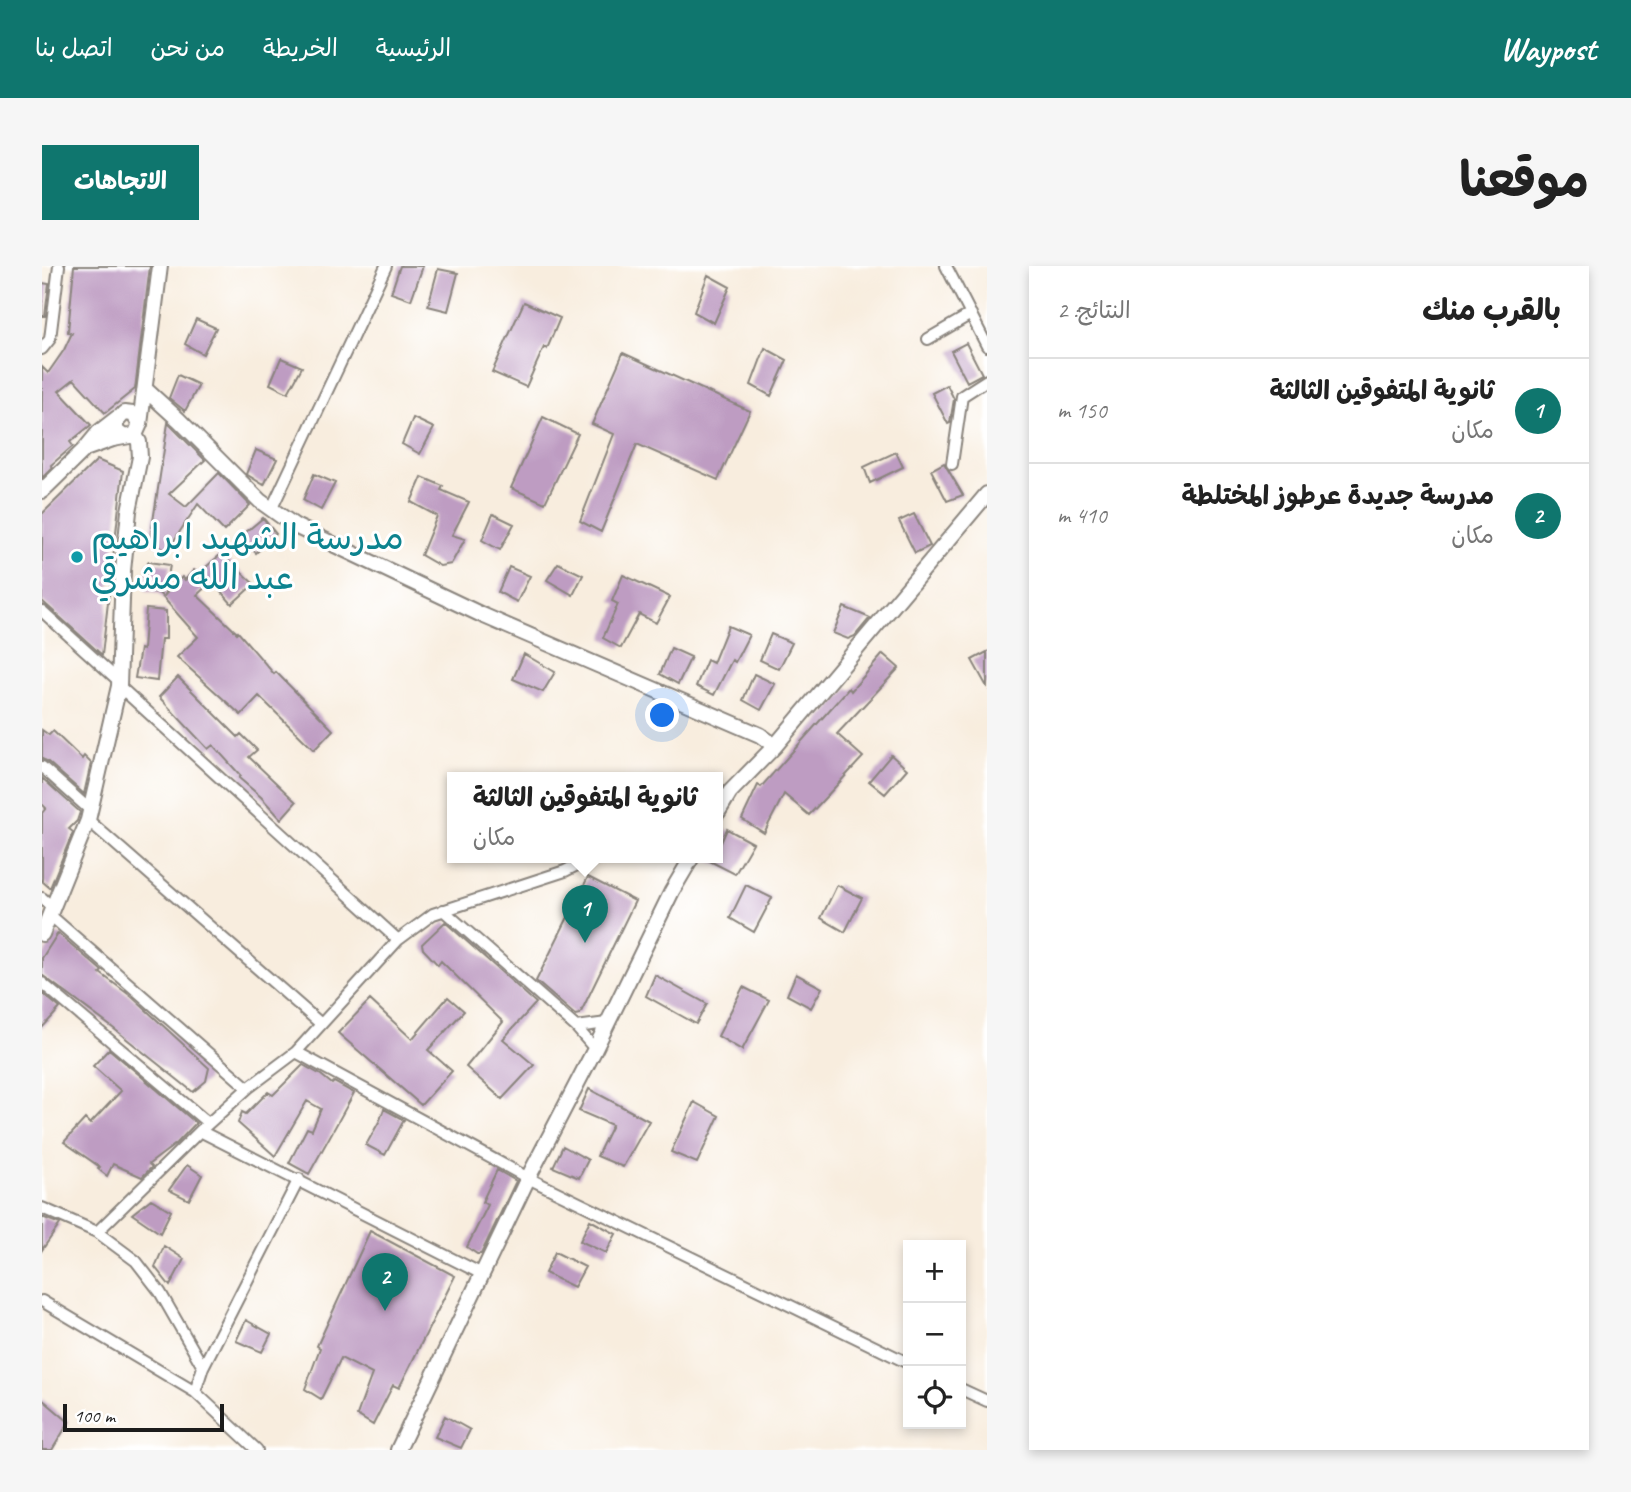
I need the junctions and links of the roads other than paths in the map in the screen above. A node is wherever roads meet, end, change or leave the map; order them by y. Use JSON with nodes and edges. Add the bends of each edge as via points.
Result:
{"nodes":[{"id":1,"x":59,"y":266,"type":"edge"},
{"id":2,"x":160,"y":266,"type":"edge"},
{"id":3,"x":386,"y":266,"type":"edge"},
{"id":4,"x":946,"y":266,"type":"edge"},
{"id":5,"x":971,"y":314,"type":"junction"},
{"id":6,"x":928,"y":339,"type":"dead end"},
{"id":7,"x":987,"y":346,"type":"edge"},
{"id":8,"x":42,"y":349,"type":"edge"},
{"id":9,"x":987,"y":380,"type":"edge"},
{"id":10,"x":145,"y":389,"type":"junction"},
{"id":11,"x":119,"y":416,"type":"junction"},
{"id":12,"x":133,"y":432,"type":"junction"},
{"id":13,"x":85,"y":449,"type":"junction"},
{"id":14,"x":952,"y":464,"type":"dead end"},
{"id":15,"x":42,"y":491,"type":"edge"},
{"id":16,"x":987,"y":494,"type":"edge"},
{"id":17,"x":271,"y":510,"type":"junction"},
{"id":18,"x":42,"y":611,"type":"edge"},
{"id":19,"x":119,"y":683,"type":"junction"},
{"id":20,"x":775,"y":746,"type":"junction"},
{"id":21,"x":42,"y":768,"type":"edge"},
{"id":22,"x":724,"y":795,"type":"edge"},
{"id":23,"x":89,"y":815,"type":"junction"},
{"id":24,"x":580,"y":863,"type":"edge"},
{"id":25,"x":688,"y":863,"type":"edge"},
{"id":26,"x":48,"y":907,"type":"edge"},
{"id":27,"x":443,"y":910,"type":"junction"},
{"id":28,"x":42,"y":934,"type":"edge"},
{"id":29,"x":398,"y":940,"type":"junction"},
{"id":30,"x":42,"y":983,"type":"edge"},
{"id":31,"x":607,"y":1023,"type":"junction"},
{"id":32,"x":321,"y":1024,"type":"junction"},
{"id":33,"x":576,"y":1027,"type":"junction"},
{"id":34,"x":595,"y":1049,"type":"junction"},
{"id":35,"x":296,"y":1052,"type":"junction"},
{"id":36,"x":248,"y":1088,"type":"junction"},
{"id":37,"x":204,"y":1127,"type":"junction"},
{"id":38,"x":528,"y":1178,"type":"junction"},
{"id":39,"x":299,"y":1179,"type":"junction"},
{"id":40,"x":42,"y":1208,"type":"edge"},
{"id":41,"x":97,"y":1232,"type":"junction"},
{"id":42,"x":482,"y":1274,"type":"junction"},
{"id":43,"x":42,"y":1301,"type":"edge"},
{"id":44,"x":903,"y":1361,"type":"edge"},
{"id":45,"x":203,"y":1367,"type":"junction"},
{"id":46,"x":195,"y":1392,"type":"junction"},
{"id":47,"x":966,"y":1392,"type":"edge"},
{"id":48,"x":987,"y":1402,"type":"edge"},
{"id":49,"x":257,"y":1450,"type":"edge"},
{"id":50,"x":398,"y":1450,"type":"edge"}],
"edges":[{"from":1,"to":8,"type":"street","via":[[50,339]]},
{"from":2,"to":10,"type":"street"},
{"from":3,"to":17,"type":"street"},
{"from":4,"to":5,"type":"street"},
{"from":5,"to":6,"type":"street"},
{"from":5,"to":7,"type":"street"},
{"from":9,"to":14,"type":"street","via":[[962,396]]},
{"from":10,"to":11,"type":"street"},
{"from":10,"to":12,"type":"street"},
{"from":10,"to":17,"type":"street"},
{"from":11,"to":12,"type":"street","via":[[116,430]]},
{"from":11,"to":12,"type":"street","via":[[133,414]]},
{"from":11,"to":13,"type":"street"},
{"from":12,"to":13,"type":"street"},
{"from":12,"to":19,"type":"street","via":[[140,457],[123,571]]},
{"from":13,"to":15,"type":"street"},
{"from":16,"to":20,"type":"street"},
{"from":17,"to":20,"type":"street","via":[[315,537],[760,735]]},
{"from":18,"to":19,"type":"street"},
{"from":19,"to":23,"type":"street"},
{"from":19,"to":29,"type":"street"},
{"from":20,"to":22,"type":"street"},
{"from":21,"to":23,"type":"street"},
{"from":23,"to":26,"type":"street"},
{"from":23,"to":32,"type":"street"},
{"from":24,"to":27,"type":"street"},
{"from":25,"to":31,"type":"street"},
{"from":26,"to":28,"type":"street"},
{"from":26,"to":36,"type":"street"},
{"from":27,"to":29,"type":"street"},
{"from":27,"to":33,"type":"street"},
{"from":29,"to":32,"type":"street"},
{"from":30,"to":37,"type":"street"},
{"from":31,"to":33,"type":"street"},
{"from":31,"to":34,"type":"street"},
{"from":32,"to":35,"type":"street"},
{"from":33,"to":34,"type":"street"},
{"from":34,"to":38,"type":"street"},
{"from":35,"to":36,"type":"street"},
{"from":35,"to":38,"type":"street"},
{"from":36,"to":37,"type":"street"},
{"from":37,"to":39,"type":"street"},
{"from":37,"to":41,"type":"street"},
{"from":38,"to":42,"type":"street"},
{"from":38,"to":44,"type":"street"},
{"from":39,"to":42,"type":"street"},
{"from":39,"to":45,"type":"street"},
{"from":40,"to":41,"type":"street"},
{"from":41,"to":45,"type":"street","via":[[136,1261],[160,1292]]},
{"from":42,"to":50,"type":"street"},
{"from":43,"to":46,"type":"street"},
{"from":45,"to":46,"type":"street"},
{"from":46,"to":49,"type":"street"},
{"from":47,"to":48,"type":"street"}]}
